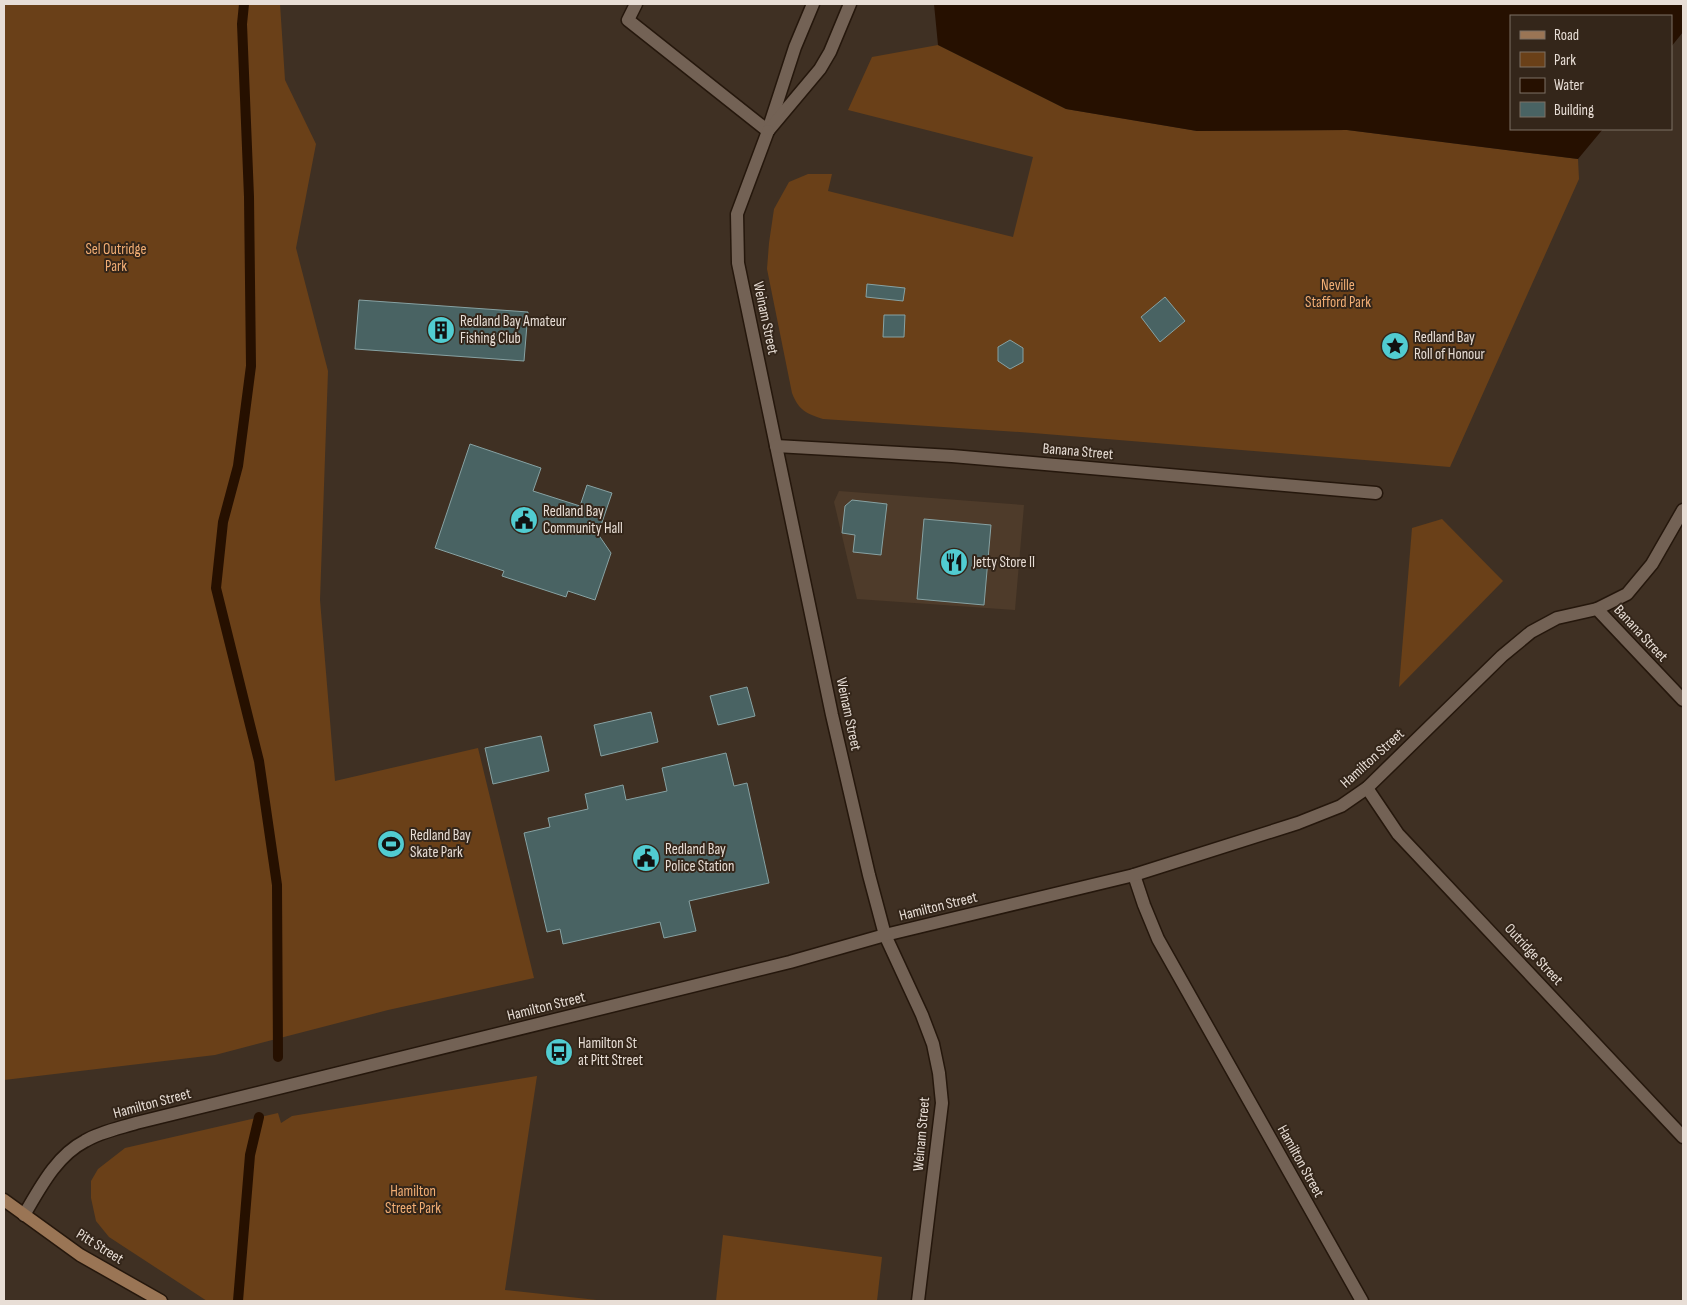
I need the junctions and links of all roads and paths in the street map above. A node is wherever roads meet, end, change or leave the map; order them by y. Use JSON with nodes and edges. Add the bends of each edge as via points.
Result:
{"nodes":[{"id":1,"x":636,"y":4,"type":"edge"},
{"id":2,"x":813,"y":4,"type":"edge"},
{"id":3,"x":850,"y":4,"type":"edge"},
{"id":4,"x":768,"y":131,"type":"junction"},
{"id":5,"x":776,"y":446,"type":"junction"},
{"id":6,"x":1376,"y":493,"type":"dead end"},
{"id":7,"x":1683,"y":510,"type":"edge"},
{"id":8,"x":1597,"y":609,"type":"junction"},
{"id":9,"x":1683,"y":700,"type":"edge"},
{"id":10,"x":1367,"y":788,"type":"junction"},
{"id":11,"x":1134,"y":875,"type":"junction"},
{"id":12,"x":885,"y":935,"type":"junction"},
{"id":13,"x":1683,"y":1137,"type":"edge"},
{"id":14,"x":4,"y":1200,"type":"edge"},
{"id":15,"x":24,"y":1215,"type":"junction"},
{"id":16,"x":161,"y":1301,"type":"edge"},
{"id":17,"x":918,"y":1301,"type":"edge"},
{"id":18,"x":1362,"y":1301,"type":"edge"}],
"edges":[{"from":1,"to":4,"type":"street","via":[[628,20]]},
{"from":2,"to":4,"type":"street","name":"Weinam Street","via":[[795,47]]},
{"from":3,"to":4,"type":"street","via":[[820,69]]},
{"from":4,"to":5,"type":"street","name":"Weinam Street","via":[[737,214],[738,263]]},
{"from":5,"to":6,"type":"street","name":"Banana Street","via":[[952,456]]},
{"from":5,"to":12,"type":"street","name":"Weinam Street","via":[[832,715],[868,876]]},
{"from":7,"to":8,"type":"street","name":"Hamilton Street","via":[[1652,564],[1627,594]]},
{"from":8,"to":9,"type":"street","name":"Banana Street"},
{"from":8,"to":10,"type":"street","name":"Hamilton Street","via":[[1557,618],[1531,632],[1502,656]]},
{"from":10,"to":11,"type":"street","name":"Hamilton Street","via":[[1341,806]]},
{"from":10,"to":13,"type":"street","name":"Outridge Street","via":[[1398,834]]},
{"from":11,"to":12,"type":"street","name":"Hamilton Street"},
{"from":11,"to":18,"type":"street","name":"Hamilton Street","via":[[1158,939]]},
{"from":12,"to":15,"type":"street","name":"Hamilton Street","via":[[790,962],[136,1123],[85,1140],[65,1155],[48,1175]]},
{"from":12,"to":17,"type":"street","name":"Weinam Street","via":[[922,1015],[940,1073],[942,1102]]},
{"from":14,"to":15,"type":"street"},
{"from":15,"to":16,"type":"street","name":"Pitt Street","via":[[80,1255]]}]}
